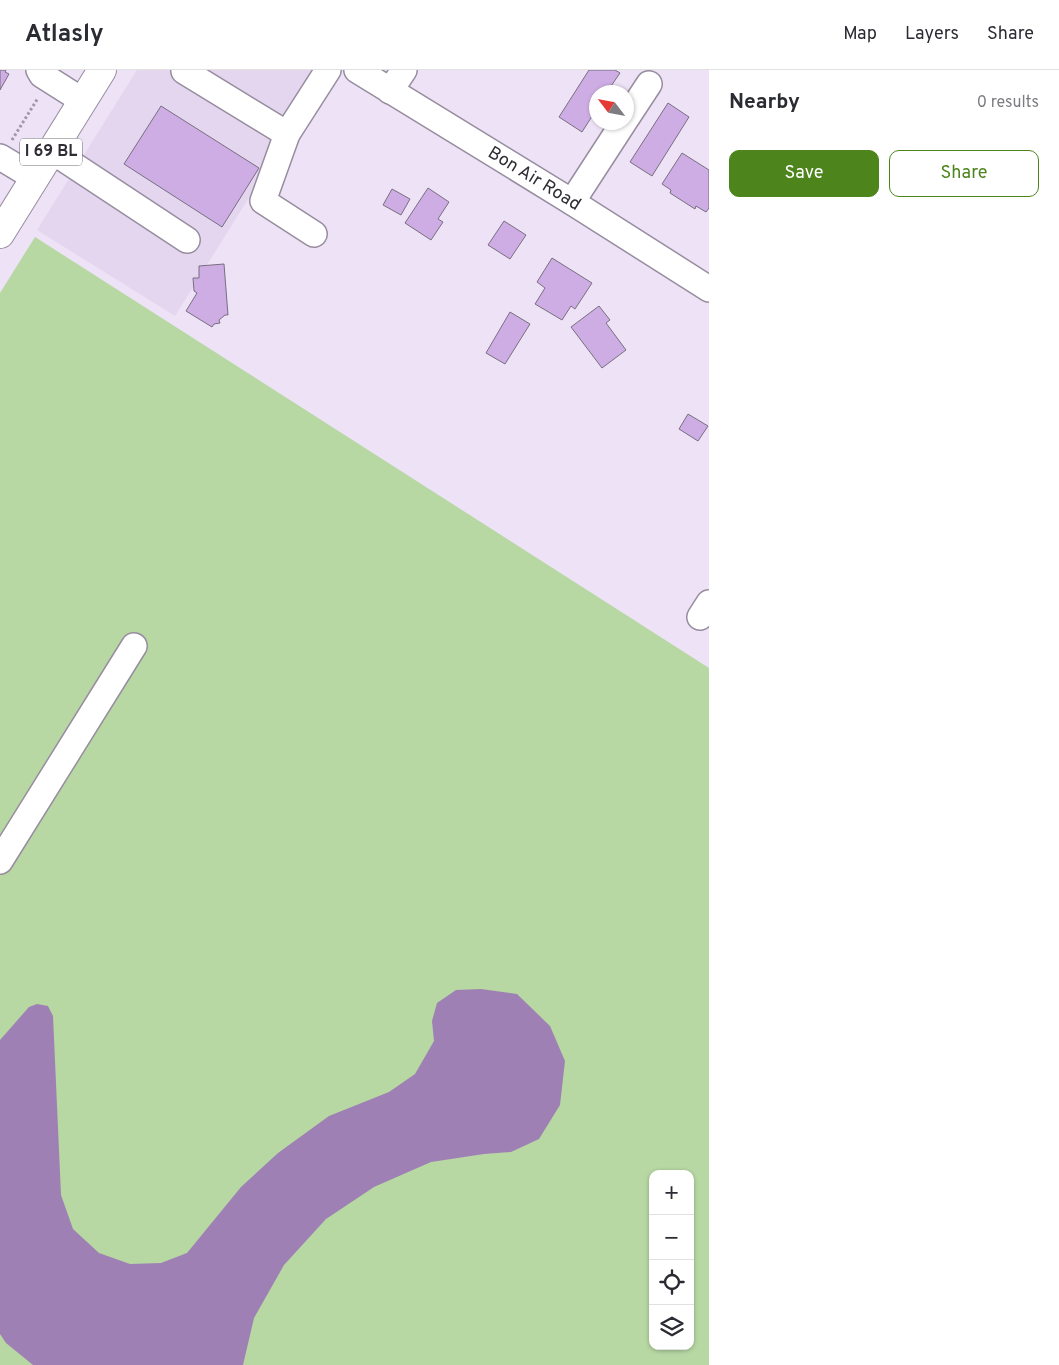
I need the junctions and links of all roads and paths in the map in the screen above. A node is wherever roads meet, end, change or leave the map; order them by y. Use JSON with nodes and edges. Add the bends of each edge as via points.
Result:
{"nodes":[{"id":1,"x":102,"y":70,"type":"edge"},
{"id":2,"x":328,"y":70,"type":"edge"},
{"id":3,"x":357,"y":70,"type":"edge"},
{"id":4,"x":404,"y":70,"type":"edge"},
{"id":5,"x":184,"y":71,"type":"edge"},
{"id":6,"x":44,"y":75,"type":"edge"},
{"id":7,"x":649,"y":84,"type":"dead end"},
{"id":8,"x":390,"y":91,"type":"junction"},
{"id":9,"x":83,"y":101,"type":"junction"},
{"id":10,"x":634,"y":107,"type":"edge"},
{"id":11,"x":619,"y":130,"type":"edge"},
{"id":12,"x":287,"y":134,"type":"junction"},
{"id":13,"x":52,"y":151,"type":"junction"},
{"id":14,"x":1,"y":157,"type":"edge"},
{"id":15,"x":35,"y":178,"type":"junction"},
{"id":16,"x":572,"y":202,"type":"junction"},
{"id":17,"x":0,"y":234,"type":"edge"},
{"id":18,"x":314,"y":234,"type":"dead end"},
{"id":19,"x":187,"y":240,"type":"dead end"},
{"id":20,"x":709,"y":289,"type":"edge"},
{"id":21,"x":134,"y":646,"type":"dead end"},
{"id":22,"x":0,"y":861,"type":"edge"}],
"edges":[{"from":1,"to":9,"type":"main road","number":"I 69 BL"},
{"from":2,"to":12,"type":"street"},
{"from":3,"to":8,"type":"street","name":"Bon Air Road"},
{"from":4,"to":8,"type":"street"},
{"from":5,"to":12,"type":"street"},
{"from":6,"to":9,"type":"street"},
{"from":6,"to":14,"type":"path"},
{"from":7,"to":10,"type":"street"},
{"from":8,"to":16,"type":"street","name":"Bon Air Road"},
{"from":9,"to":13,"type":"main road","number":"I 69 BL"},
{"from":11,"to":16,"type":"street"},
{"from":12,"to":18,"type":"street","via":[[264,201]]},
{"from":13,"to":15,"type":"main road","number":"I 69 BL"},
{"from":13,"to":19,"type":"street"},
{"from":14,"to":15,"type":"street"},
{"from":15,"to":17,"type":"main road","number":"I 69 BL"},
{"from":16,"to":20,"type":"street","name":"Bon Air Road"},
{"from":21,"to":22,"type":"street"}]}
